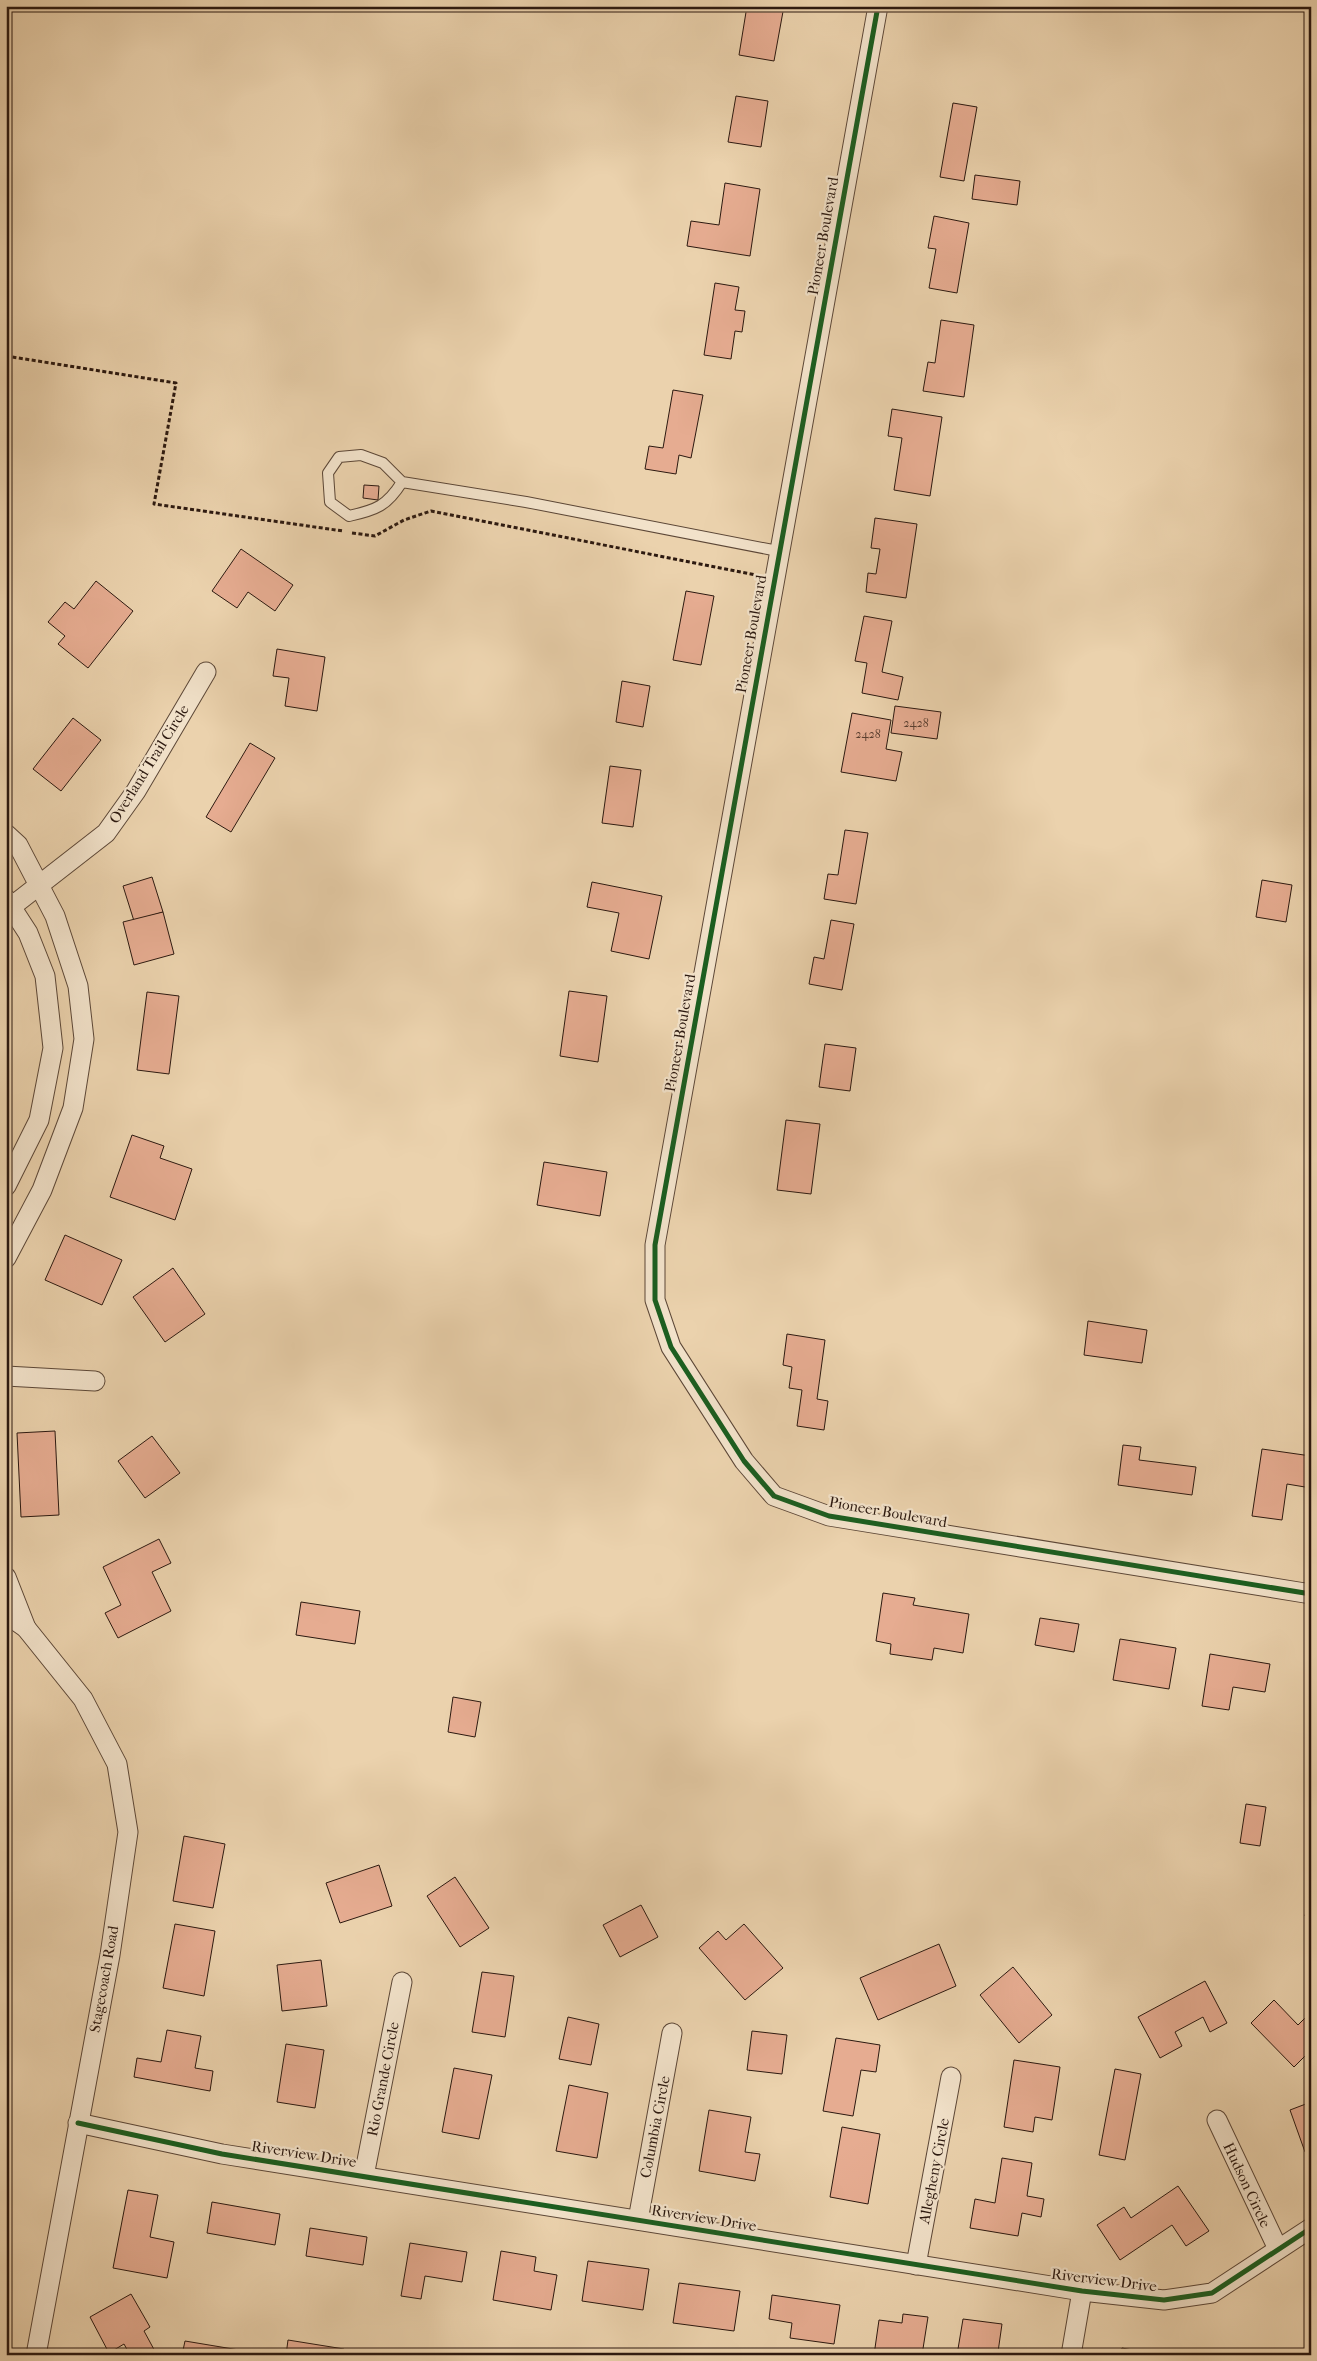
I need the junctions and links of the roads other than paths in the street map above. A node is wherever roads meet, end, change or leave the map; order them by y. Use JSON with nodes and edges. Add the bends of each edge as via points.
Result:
{"nodes":[{"id":1,"x":878,"y":6,"type":"edge"},
{"id":2,"x":402,"y":482,"type":"junction"},
{"id":3,"x":772,"y":550,"type":"junction"},
{"id":4,"x":206,"y":672,"type":"dead end"},
{"id":5,"x":6,"y":834,"type":"edge"},
{"id":6,"x":39,"y":886,"type":"junction"},
{"id":7,"x":9,"y":903,"type":"edge"},
{"id":8,"x":6,"y":1186,"type":"edge"},
{"id":9,"x":6,"y":1258,"type":"edge"},
{"id":10,"x":6,"y":1376,"type":"edge"},
{"id":11,"x":95,"y":1381,"type":"dead end"},
{"id":12,"x":6,"y":1577,"type":"edge"},
{"id":13,"x":1311,"y":1594,"type":"edge"},
{"id":14,"x":6,"y":1614,"type":"edge"},
{"id":15,"x":26,"y":1628,"type":"junction"},
{"id":16,"x":402,"y":1982,"type":"dead end"},
{"id":17,"x":672,"y":2033,"type":"dead end"},
{"id":18,"x":951,"y":2077,"type":"dead end"},
{"id":19,"x":1217,"y":2120,"type":"dead end"},
{"id":20,"x":78,"y":2122,"type":"junction"},
{"id":21,"x":364,"y":2176,"type":"junction"},
{"id":22,"x":638,"y":2220,"type":"junction"},
{"id":23,"x":1311,"y":2228,"type":"edge"},
{"id":24,"x":1278,"y":2250,"type":"junction"},
{"id":25,"x":916,"y":2265,"type":"junction"},
{"id":26,"x":1082,"y":2292,"type":"junction"},
{"id":27,"x":36,"y":2355,"type":"edge"},
{"id":28,"x":1071,"y":2355,"type":"edge"}],
"edges":[{"from":1,"to":3,"type":"street","name":"Pioneer Boulevard"},
{"from":2,"to":2,"type":"lane","via":[[383,462],[361,455],[339,457],[328,473],[330,502],[349,516],[377,510],[393,496]]},
{"from":2,"to":3,"type":"lane","via":[[526,502]]},
{"from":3,"to":13,"type":"street","name":"Pioneer Boulevard","via":[[656,1245],[655,1300],[671,1348],[744,1461],[774,1496],[829,1516]]},
{"from":4,"to":6,"type":"street","name":"Overland Trail Circle","via":[[136,791],[106,833]]},
{"from":5,"to":6,"type":"street","via":[[18,845]]},
{"from":6,"to":7,"type":"street","name":"Overland Trail Circle"},
{"from":6,"to":9,"type":"street","via":[[55,916],[78,986],[84,1039],[73,1108],[42,1190]]},
{"from":7,"to":8,"type":"street","via":[[28,933],[45,976],[53,1048],[39,1120]]},
{"from":10,"to":11,"type":"street"},
{"from":12,"to":15,"type":"street","name":"Stagecoach Road"},
{"from":14,"to":15,"type":"street","name":"Stagecoach Road"},
{"from":15,"to":20,"type":"street","name":"Stagecoach Road","via":[[83,1699],[117,1764],[128,1832],[110,1955]]},
{"from":16,"to":21,"type":"street","name":"Rio Grande Circle"},
{"from":17,"to":22,"type":"street","name":"Columbia Circle"},
{"from":18,"to":25,"type":"street","name":"Allegheny Circle"},
{"from":19,"to":24,"type":"street","name":"Hudson Circle"},
{"from":20,"to":21,"type":"street","name":"Riverview Drive","via":[[222,2154]]},
{"from":20,"to":27,"type":"street","name":"Stagecoach Road"},
{"from":21,"to":22,"type":"street","name":"Riverview Drive"},
{"from":22,"to":25,"type":"street","name":"Riverview Drive"},
{"from":23,"to":24,"type":"street","name":"Riverview Drive"},
{"from":24,"to":26,"type":"street","name":"Riverview Drive","via":[[1212,2293],[1164,2300]]},
{"from":25,"to":26,"type":"street","name":"Riverview Drive"},
{"from":26,"to":28,"type":"street"}]}
